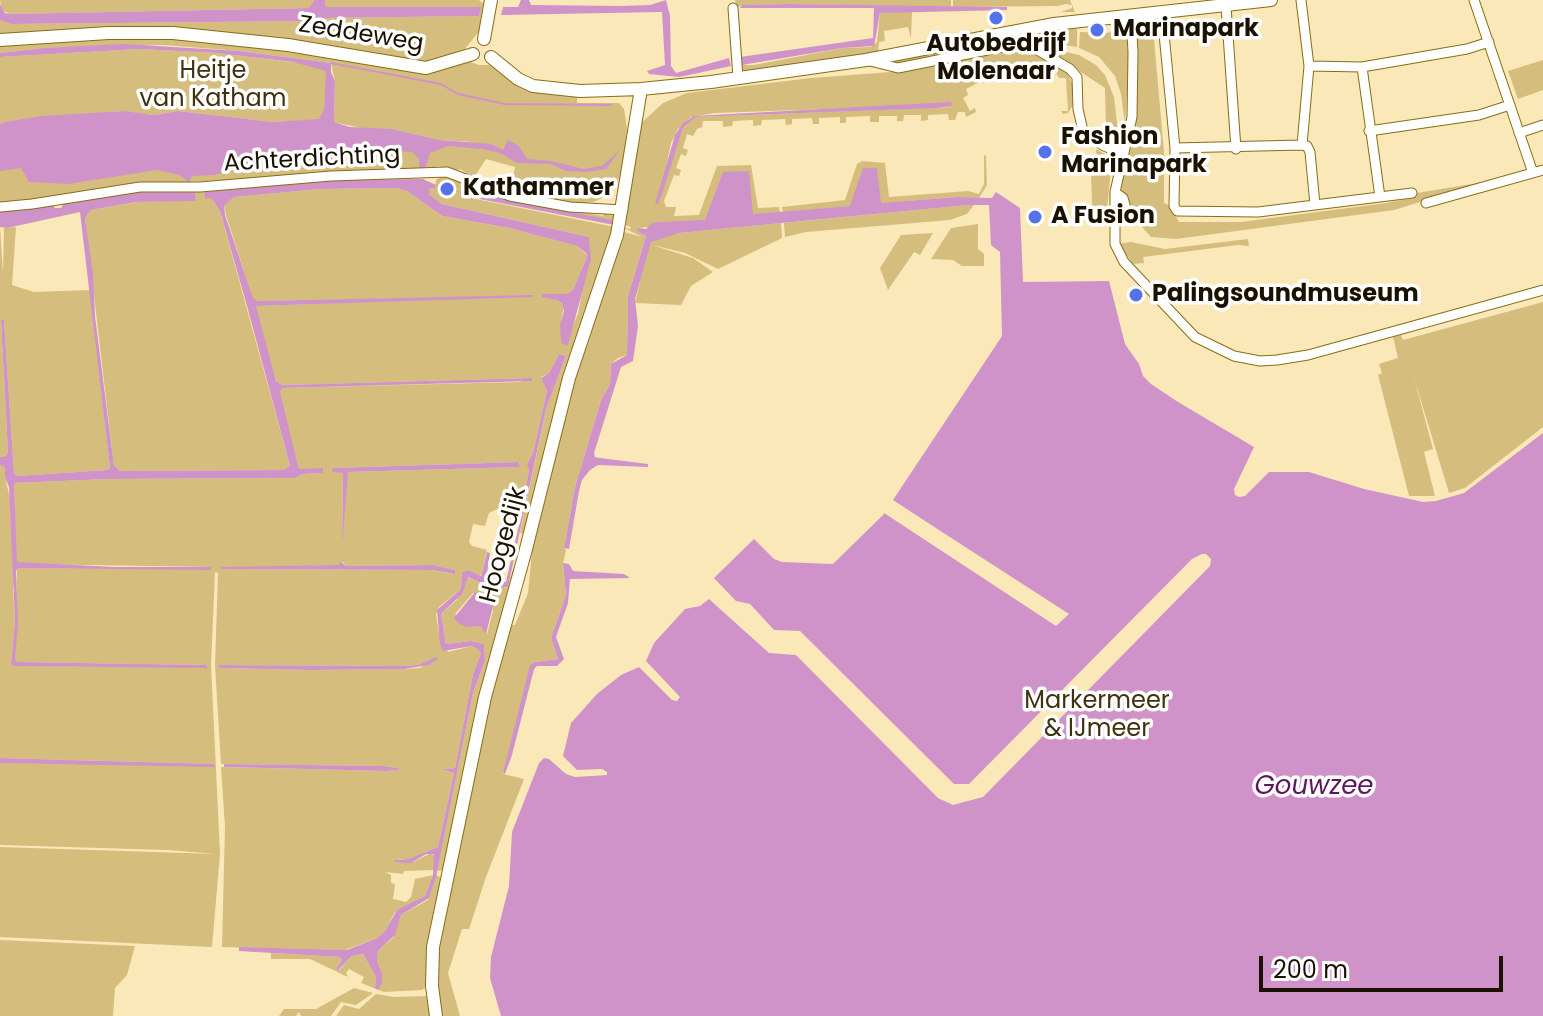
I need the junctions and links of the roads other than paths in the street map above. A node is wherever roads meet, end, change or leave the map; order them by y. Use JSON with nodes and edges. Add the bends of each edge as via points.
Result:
{"nodes":[{"id":1,"x":491,"y":0,"type":"edge"},
{"id":2,"x":1265,"y":0,"type":"edge"},
{"id":3,"x":1301,"y":0,"type":"edge"},
{"id":4,"x":1474,"y":0,"type":"edge"},
{"id":5,"x":1226,"y":6,"type":"junction"},
{"id":6,"x":733,"y":8,"type":"dead end"},
{"id":7,"x":1162,"y":13,"type":"junction"},
{"id":8,"x":1131,"y":16,"type":"junction"},
{"id":9,"x":484,"y":39,"type":"junction"},
{"id":10,"x":0,"y":40,"type":"edge"},
{"id":11,"x":1489,"y":42,"type":"junction"},
{"id":12,"x":473,"y":54,"type":"junction"},
{"id":13,"x":491,"y":57,"type":"junction"},
{"id":14,"x":866,"y":60,"type":"junction"},
{"id":15,"x":1309,"y":66,"type":"junction"},
{"id":16,"x":1362,"y":67,"type":"junction"},
{"id":17,"x":738,"y":78,"type":"junction"},
{"id":18,"x":641,"y":89,"type":"junction"},
{"id":19,"x":1510,"y":105,"type":"junction"},
{"id":20,"x":1543,"y":125,"type":"edge"},
{"id":21,"x":1369,"y":131,"type":"junction"},
{"id":22,"x":1519,"y":133,"type":"junction"},
{"id":23,"x":1302,"y":145,"type":"junction"},
{"id":24,"x":1175,"y":148,"type":"junction"},
{"id":25,"x":1236,"y":149,"type":"junction"},
{"id":26,"x":1124,"y":154,"type":"junction"},
{"id":27,"x":1538,"y":171,"type":"edge"},
{"id":28,"x":1115,"y":192,"type":"junction"},
{"id":29,"x":1412,"y":193,"type":"dead end"},
{"id":30,"x":1380,"y":197,"type":"junction"},
{"id":31,"x":1426,"y":203,"type":"dead end"},
{"id":32,"x":1125,"y":205,"type":"dead end"},
{"id":33,"x":1315,"y":205,"type":"junction"},
{"id":34,"x":0,"y":207,"type":"edge"},
{"id":35,"x":623,"y":210,"type":"junction"},
{"id":36,"x":1543,"y":290,"type":"edge"},
{"id":37,"x":436,"y":1016,"type":"edge"}],
"edges":[{"from":1,"to":9,"type":"main road"},
{"from":2,"to":5,"type":"main road"},
{"from":3,"to":15,"type":"street"},
{"from":4,"to":11,"type":"street"},
{"from":5,"to":7,"type":"main road"},
{"from":5,"to":25,"type":"street"},
{"from":6,"to":17,"type":"street"},
{"from":7,"to":8,"type":"main road"},
{"from":7,"to":24,"type":"street"},
{"from":8,"to":14,"type":"main road","via":[[1031,27]]},
{"from":8,"to":26,"type":"street","via":[[1132,117]]},
{"from":9,"to":12,"type":"main road","via":[[475,42]]},
{"from":9,"to":13,"type":"main road","via":[[493,48]]},
{"from":10,"to":12,"type":"main road","name":"Zeddeweg","via":[[173,33],[426,68]]},
{"from":11,"to":16,"type":"street"},
{"from":11,"to":19,"type":"street"},
{"from":12,"to":13,"type":"main road","via":[[479,60]]},
{"from":13,"to":18,"type":"main road","via":[[533,86]]},
{"from":14,"to":17,"type":"main road"},
{"from":14,"to":26,"type":"street","via":[[898,68],[1029,45],[1078,79],[1083,131]]},
{"from":15,"to":16,"type":"street"},
{"from":15,"to":23,"type":"street"},
{"from":16,"to":21,"type":"street"},
{"from":17,"to":18,"type":"main road"},
{"from":18,"to":35,"type":"main road","name":"Hoogedijk"},
{"from":19,"to":21,"type":"street","via":[[1479,115]]},
{"from":19,"to":22,"type":"street"},
{"from":20,"to":22,"type":"street"},
{"from":21,"to":30,"type":"street"},
{"from":22,"to":27,"type":"street"},
{"from":23,"to":25,"type":"street"},
{"from":23,"to":33,"type":"street","via":[[1310,152]]},
{"from":24,"to":25,"type":"street"},
{"from":24,"to":33,"type":"street","via":[[1175,209],[1245,213]]},
{"from":26,"to":28,"type":"street"},
{"from":27,"to":31,"type":"street"},
{"from":28,"to":32,"type":"street"},
{"from":28,"to":36,"type":"street","via":[[1113,234],[1124,262],[1190,333],[1248,360],[1308,355]]},
{"from":29,"to":30,"type":"street"},
{"from":30,"to":33,"type":"street"},
{"from":34,"to":35,"type":"street","name":"Achterdichting","via":[[140,187],[441,172],[510,196]]},
{"from":35,"to":37,"type":"main road","name":"Hoogedijk","via":[[569,378],[485,697],[433,947]]}]}
